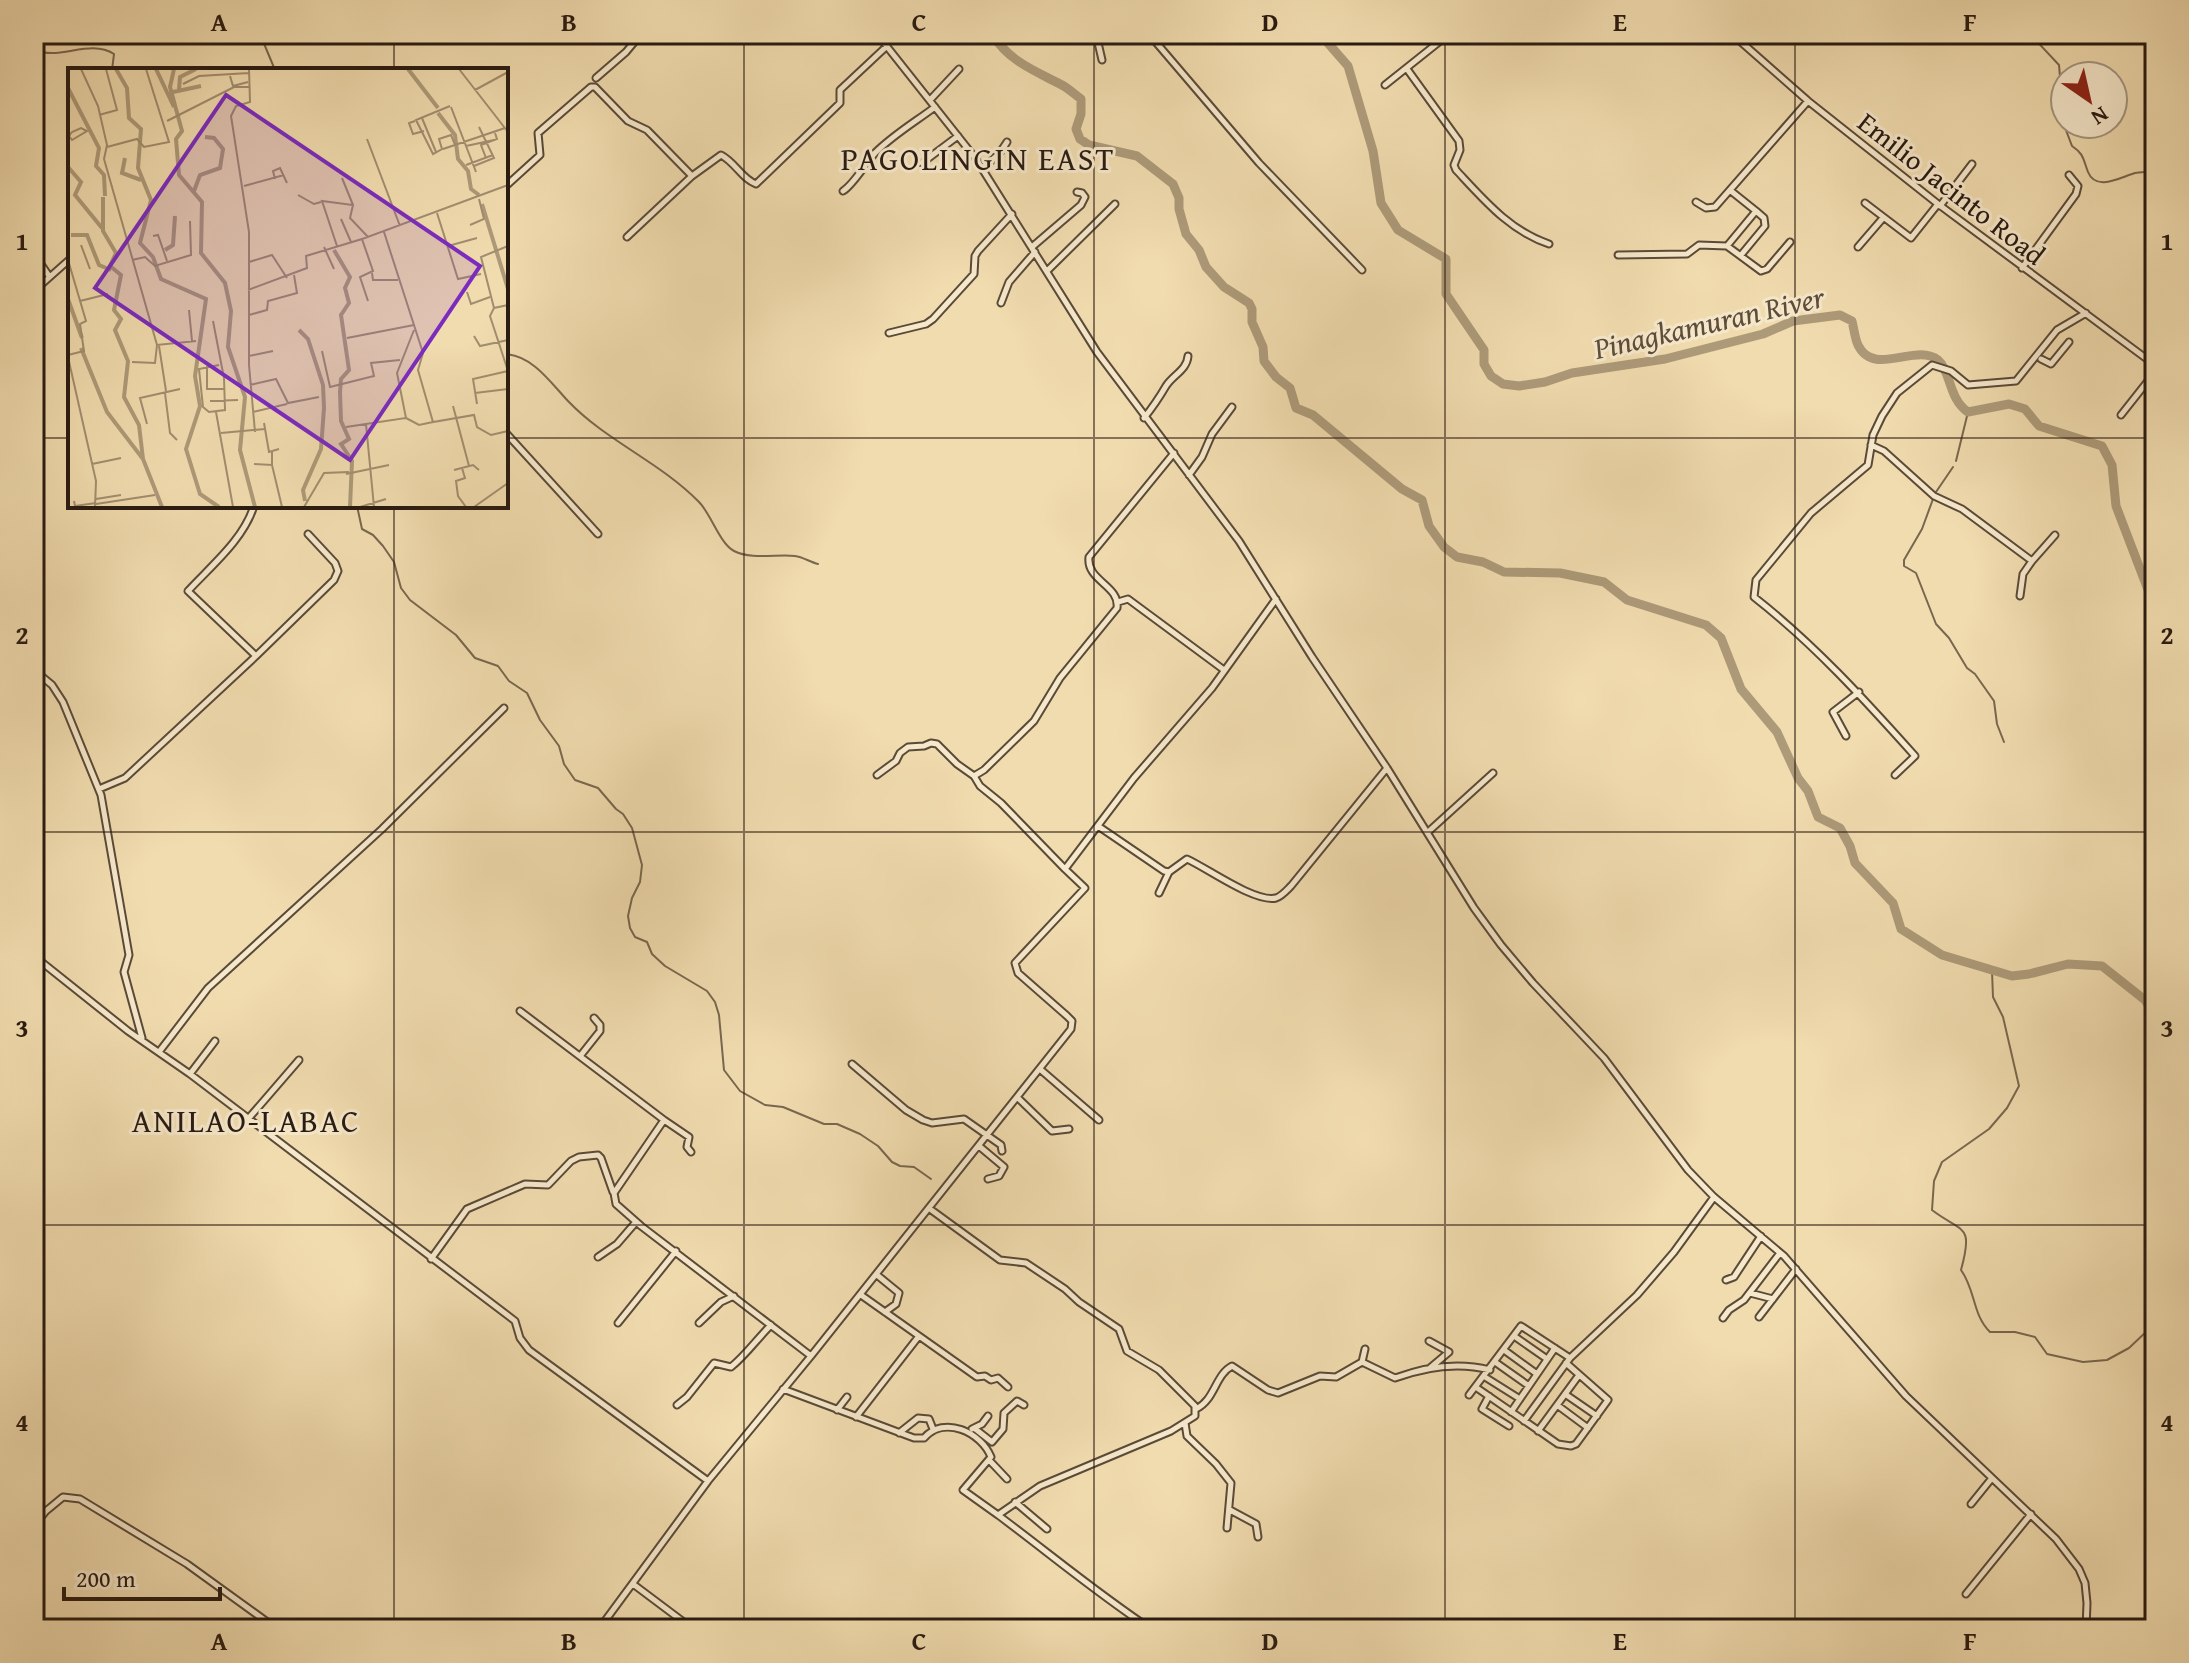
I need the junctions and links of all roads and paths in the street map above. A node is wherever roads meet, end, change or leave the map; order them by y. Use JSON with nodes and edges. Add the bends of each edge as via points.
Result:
{"nodes":[{"id":1,"x":641,"y":34,"type":"edge"},
{"id":2,"x":877,"y":34,"type":"edge"},
{"id":3,"x":1096,"y":34,"type":"edge"},
{"id":4,"x":1144,"y":34,"type":"edge"},
{"id":5,"x":1167,"y":34,"type":"edge"},
{"id":6,"x":1449,"y":34,"type":"edge"},
{"id":7,"x":1732,"y":34,"type":"edge"},
{"id":8,"x":1154,"y":40,"type":"junction"},
{"id":9,"x":887,"y":46,"type":"junction"},
{"id":10,"x":1102,"y":60,"type":"dead end"},
{"id":11,"x":959,"y":69,"type":"dead end"},
{"id":12,"x":1407,"y":69,"type":"junction"},
{"id":13,"x":596,"y":78,"type":"dead end"},
{"id":14,"x":1385,"y":85,"type":"dead end"},
{"id":15,"x":930,"y":100,"type":"junction"},
{"id":16,"x":1808,"y":101,"type":"junction"},
{"id":17,"x":935,"y":107,"type":"junction"},
{"id":18,"x":958,"y":136,"type":"junction"},
{"id":19,"x":1007,"y":142,"type":"dead end"},
{"id":20,"x":922,"y":163,"type":"dead end"},
{"id":21,"x":1972,"y":164,"type":"dead end"},
{"id":22,"x":982,"y":168,"type":"junction"},
{"id":23,"x":2069,"y":175,"type":"dead end"},
{"id":24,"x":692,"y":176,"type":"junction"},
{"id":25,"x":508,"y":184,"type":"edge"},
{"id":26,"x":843,"y":191,"type":"dead end"},
{"id":27,"x":1731,"y":191,"type":"junction"},
{"id":28,"x":1077,"y":192,"type":"dead end"},
{"id":29,"x":1696,"y":202,"type":"dead end"},
{"id":30,"x":1865,"y":203,"type":"dead end"},
{"id":31,"x":1115,"y":204,"type":"dead end"},
{"id":32,"x":1939,"y":205,"type":"junction"},
{"id":33,"x":1756,"y":211,"type":"junction"},
{"id":34,"x":1012,"y":214,"type":"junction"},
{"id":35,"x":1883,"y":218,"type":"junction"},
{"id":36,"x":627,"y":237,"type":"dead end"},
{"id":37,"x":1790,"y":242,"type":"dead end"},
{"id":38,"x":1549,"y":244,"type":"dead end"},
{"id":39,"x":1727,"y":246,"type":"junction"},
{"id":40,"x":1858,"y":247,"type":"dead end"},
{"id":41,"x":1034,"y":249,"type":"junction"},
{"id":42,"x":34,"y":254,"type":"edge"},
{"id":43,"x":1618,"y":255,"type":"dead end"},
{"id":44,"x":1741,"y":255,"type":"junction"},
{"id":45,"x":68,"y":261,"type":"edge"},
{"id":46,"x":2022,"y":268,"type":"junction"},
{"id":47,"x":1362,"y":270,"type":"dead end"},
{"id":48,"x":1047,"y":271,"type":"junction"},
{"id":49,"x":49,"y":276,"type":"junction"},
{"id":50,"x":34,"y":291,"type":"edge"},
{"id":51,"x":1001,"y":303,"type":"dead end"},
{"id":52,"x":2086,"y":313,"type":"junction"},
{"id":53,"x":889,"y":333,"type":"dead end"},
{"id":54,"x":2069,"y":342,"type":"dead end"},
{"id":55,"x":1188,"y":356,"type":"dead end"},
{"id":56,"x":2039,"y":357,"type":"junction"},
{"id":57,"x":2155,"y":365,"type":"edge"},
{"id":58,"x":2155,"y":372,"type":"edge"},
{"id":59,"x":1232,"y":407,"type":"dead end"},
{"id":60,"x":2121,"y":415,"type":"dead end"},
{"id":61,"x":1144,"y":418,"type":"junction"},
{"id":62,"x":508,"y":435,"type":"edge"},
{"id":63,"x":1871,"y":445,"type":"junction"},
{"id":64,"x":1174,"y":453,"type":"junction"},
{"id":65,"x":1189,"y":475,"type":"junction"},
{"id":66,"x":253,"y":508,"type":"edge"},
{"id":67,"x":308,"y":534,"type":"dead end"},
{"id":68,"x":598,"y":534,"type":"dead end"},
{"id":69,"x":2055,"y":535,"type":"dead end"},
{"id":70,"x":2032,"y":561,"type":"junction"},
{"id":71,"x":2020,"y":596,"type":"dead end"},
{"id":72,"x":1276,"y":599,"type":"junction"},
{"id":73,"x":1118,"y":602,"type":"junction"},
{"id":74,"x":256,"y":656,"type":"junction"},
{"id":75,"x":34,"y":670,"type":"edge"},
{"id":76,"x":1224,"y":670,"type":"junction"},
{"id":77,"x":1859,"y":692,"type":"junction"},
{"id":78,"x":504,"y":708,"type":"dead end"},
{"id":79,"x":1846,"y":736,"type":"dead end"},
{"id":80,"x":1387,"y":768,"type":"junction"},
{"id":81,"x":1493,"y":773,"type":"dead end"},
{"id":82,"x":877,"y":775,"type":"dead end"},
{"id":83,"x":1895,"y":775,"type":"dead end"},
{"id":84,"x":974,"y":776,"type":"junction"},
{"id":85,"x":99,"y":789,"type":"junction"},
{"id":86,"x":1098,"y":826,"type":"junction"},
{"id":87,"x":1428,"y":832,"type":"junction"},
{"id":88,"x":1065,"y":869,"type":"junction"},
{"id":89,"x":1169,"y":872,"type":"junction"},
{"id":90,"x":1159,"y":893,"type":"dead end"},
{"id":91,"x":34,"y":956,"type":"edge"},
{"id":92,"x":520,"y":1011,"type":"dead end"},
{"id":93,"x":594,"y":1018,"type":"dead end"},
{"id":94,"x":143,"y":1039,"type":"junction"},
{"id":95,"x":215,"y":1041,"type":"dead end"},
{"id":96,"x":159,"y":1052,"type":"junction"},
{"id":97,"x":581,"y":1055,"type":"junction"},
{"id":98,"x":299,"y":1060,"type":"dead end"},
{"id":99,"x":852,"y":1064,"type":"dead end"},
{"id":100,"x":1041,"y":1070,"type":"junction"},
{"id":101,"x":190,"y":1074,"type":"junction"},
{"id":102,"x":1018,"y":1098,"type":"junction"},
{"id":103,"x":248,"y":1119,"type":"junction"},
{"id":104,"x":664,"y":1120,"type":"junction"},
{"id":105,"x":1099,"y":1120,"type":"dead end"},
{"id":106,"x":1069,"y":1129,"type":"dead end"},
{"id":107,"x":989,"y":1136,"type":"junction"},
{"id":108,"x":981,"y":1148,"type":"junction"},
{"id":109,"x":1002,"y":1151,"type":"dead end"},
{"id":110,"x":691,"y":1152,"type":"dead end"},
{"id":111,"x":988,"y":1179,"type":"dead end"},
{"id":112,"x":614,"y":1193,"type":"junction"},
{"id":113,"x":1714,"y":1197,"type":"junction"},
{"id":114,"x":929,"y":1209,"type":"junction"},
{"id":115,"x":636,"y":1222,"type":"junction"},
{"id":116,"x":1761,"y":1236,"type":"junction"},
{"id":117,"x":676,"y":1251,"type":"junction"},
{"id":118,"x":1780,"y":1253,"type":"junction"},
{"id":119,"x":598,"y":1257,"type":"dead end"},
{"id":120,"x":431,"y":1259,"type":"junction"},
{"id":121,"x":1796,"y":1269,"type":"junction"},
{"id":122,"x":877,"y":1275,"type":"junction"},
{"id":123,"x":1726,"y":1280,"type":"dead end"},
{"id":124,"x":1750,"y":1293,"type":"junction"},
{"id":125,"x":861,"y":1295,"type":"junction"},
{"id":126,"x":734,"y":1296,"type":"junction"},
{"id":127,"x":1773,"y":1299,"type":"junction"},
{"id":128,"x":885,"y":1312,"type":"junction"},
{"id":129,"x":1759,"y":1317,"type":"dead end"},
{"id":130,"x":1723,"y":1318,"type":"dead end"},
{"id":131,"x":618,"y":1323,"type":"dead end"},
{"id":132,"x":699,"y":1323,"type":"dead end"},
{"id":133,"x":771,"y":1325,"type":"junction"},
{"id":134,"x":919,"y":1336,"type":"junction"},
{"id":135,"x":1514,"y":1336,"type":"junction"},
{"id":136,"x":1429,"y":1341,"type":"dead end"},
{"id":137,"x":1555,"y":1348,"type":"junction"},
{"id":138,"x":1365,"y":1349,"type":"dead end"},
{"id":139,"x":1504,"y":1350,"type":"junction"},
{"id":140,"x":811,"y":1356,"type":"junction"},
{"id":141,"x":1547,"y":1359,"type":"junction"},
{"id":142,"x":1568,"y":1360,"type":"junction"},
{"id":143,"x":1362,"y":1362,"type":"junction"},
{"id":144,"x":1495,"y":1362,"type":"junction"},
{"id":145,"x":1429,"y":1369,"type":"junction"},
{"id":146,"x":1490,"y":1370,"type":"junction"},
{"id":147,"x":1537,"y":1374,"type":"junction"},
{"id":148,"x":1579,"y":1375,"type":"junction"},
{"id":149,"x":1485,"y":1377,"type":"junction"},
{"id":150,"x":1529,"y":1386,"type":"junction"},
{"id":151,"x":1008,"y":1387,"type":"dead end"},
{"id":152,"x":1477,"y":1388,"type":"junction"},
{"id":153,"x":783,"y":1389,"type":"junction"},
{"id":154,"x":1565,"y":1394,"type":"junction"},
{"id":155,"x":1469,"y":1395,"type":"dead end"},
{"id":156,"x":1489,"y":1396,"type":"junction"},
{"id":157,"x":847,"y":1397,"type":"dead end"},
{"id":158,"x":1520,"y":1399,"type":"junction"},
{"id":159,"x":677,"y":1405,"type":"dead end"},
{"id":160,"x":1024,"y":1405,"type":"dead end"},
{"id":161,"x":1557,"y":1405,"type":"junction"},
{"id":162,"x":1196,"y":1409,"type":"junction"},
{"id":163,"x":837,"y":1410,"type":"junction"},
{"id":164,"x":1511,"y":1412,"type":"junction"},
{"id":165,"x":988,"y":1416,"type":"dead end"},
{"id":166,"x":1597,"y":1416,"type":"junction"},
{"id":167,"x":856,"y":1417,"type":"junction"},
{"id":168,"x":1524,"y":1421,"type":"junction"},
{"id":169,"x":1185,"y":1423,"type":"junction"},
{"id":170,"x":1509,"y":1426,"type":"dead end"},
{"id":171,"x":1588,"y":1428,"type":"junction"},
{"id":172,"x":933,"y":1429,"type":"junction"},
{"id":173,"x":971,"y":1430,"type":"junction"},
{"id":174,"x":1538,"y":1431,"type":"junction"},
{"id":175,"x":899,"y":1433,"type":"junction"},
{"id":176,"x":990,"y":1461,"type":"junction"},
{"id":177,"x":1992,"y":1478,"type":"junction"},
{"id":178,"x":1007,"y":1479,"type":"dead end"},
{"id":179,"x":708,"y":1481,"type":"junction"},
{"id":180,"x":1015,"y":1502,"type":"junction"},
{"id":181,"x":1971,"y":1504,"type":"dead end"},
{"id":182,"x":1230,"y":1510,"type":"junction"},
{"id":183,"x":2031,"y":1514,"type":"junction"},
{"id":184,"x":998,"y":1515,"type":"junction"},
{"id":185,"x":34,"y":1526,"type":"edge"},
{"id":186,"x":1227,"y":1528,"type":"dead end"},
{"id":187,"x":1047,"y":1529,"type":"dead end"},
{"id":188,"x":1258,"y":1537,"type":"dead end"},
{"id":189,"x":633,"y":1584,"type":"junction"},
{"id":190,"x":1966,"y":1594,"type":"dead end"},
{"id":191,"x":277,"y":1629,"type":"edge"},
{"id":192,"x":599,"y":1629,"type":"edge"},
{"id":193,"x":693,"y":1629,"type":"edge"},
{"id":194,"x":1151,"y":1629,"type":"edge"},
{"id":195,"x":2086,"y":1629,"type":"edge"}],
"edges":[{"from":1,"to":13,"type":"street"},
{"from":2,"to":9,"type":"street"},
{"from":3,"to":10,"type":"street"},
{"from":4,"to":8,"type":"street"},
{"from":5,"to":8,"type":"street"},
{"from":6,"to":12,"type":"street"},
{"from":7,"to":16,"type":"street","name":"Emilio Jacinto Road"},
{"from":8,"to":47,"type":"street","via":[[1259,163]]},
{"from":9,"to":15,"type":"street"},
{"from":9,"to":24,"type":"street","via":[[840,90],[840,103],[756,184],[721,155]]},
{"from":11,"to":15,"type":"street"},
{"from":12,"to":14,"type":"street"},
{"from":12,"to":38,"type":"street","via":[[1459,141],[1456,170],[1499,215],[1532,239]]},
{"from":15,"to":17,"type":"street"},
{"from":16,"to":27,"type":"street"},
{"from":16,"to":32,"type":"street","name":"Emilio Jacinto Road"},
{"from":17,"to":18,"type":"street"},
{"from":17,"to":26,"type":"street","via":[[875,153]]},
{"from":18,"to":20,"type":"street"},
{"from":18,"to":22,"type":"street"},
{"from":19,"to":22,"type":"street"},
{"from":21,"to":32,"type":"street"},
{"from":22,"to":34,"type":"street"},
{"from":23,"to":46,"type":"street","via":[[2078,186],[2076,194]]},
{"from":24,"to":25,"type":"street","via":[[647,130],[628,121],[591,87],[538,133],[540,155]]},
{"from":24,"to":36,"type":"street"},
{"from":27,"to":29,"type":"street","via":[[1712,209]]},
{"from":27,"to":33,"type":"street"},
{"from":28,"to":41,"type":"street","via":[[1085,197],[1081,205]]},
{"from":30,"to":35,"type":"street"},
{"from":31,"to":48,"type":"street"},
{"from":32,"to":35,"type":"street","via":[[1911,238]]},
{"from":32,"to":46,"type":"street","name":"Emilio Jacinto Road"},
{"from":33,"to":39,"type":"street"},
{"from":33,"to":44,"type":"street","via":[[1765,226]]},
{"from":34,"to":41,"type":"street"},
{"from":34,"to":53,"type":"street","via":[[978,251],[974,274],[933,319]]},
{"from":35,"to":40,"type":"street"},
{"from":37,"to":44,"type":"street","via":[[1764,271]]},
{"from":39,"to":43,"type":"street","via":[[1699,245],[1687,254]]},
{"from":39,"to":44,"type":"street"},
{"from":41,"to":48,"type":"street"},
{"from":41,"to":51,"type":"street","via":[[1009,282]]},
{"from":42,"to":49,"type":"street"},
{"from":45,"to":49,"type":"street"},
{"from":46,"to":52,"type":"street","name":"Emilio Jacinto Road"},
{"from":48,"to":61,"type":"street"},
{"from":49,"to":50,"type":"street"},
{"from":52,"to":56,"type":"street","via":[[2057,330]]},
{"from":52,"to":57,"type":"street","name":"Emilio Jacinto Road"},
{"from":54,"to":56,"type":"street","via":[[2051,364]]},
{"from":55,"to":61,"type":"street"},
{"from":56,"to":63,"type":"street","via":[[2021,377],[2002,384],[1968,385],[1932,365],[1897,393]]},
{"from":58,"to":60,"type":"street"},
{"from":59,"to":65,"type":"street"},
{"from":61,"to":64,"type":"street"},
{"from":62,"to":68,"type":"street"},
{"from":63,"to":70,"type":"street","via":[[1922,487],[1962,509]]},
{"from":63,"to":77,"type":"street","via":[[1868,465],[1811,513],[1756,580],[1753,592]]},
{"from":64,"to":65,"type":"street"},
{"from":64,"to":73,"type":"street","via":[[1089,557],[1091,571]]},
{"from":65,"to":72,"type":"street"},
{"from":66,"to":74,"type":"street","via":[[236,540],[188,591]]},
{"from":67,"to":74,"type":"street","via":[[338,571]]},
{"from":69,"to":70,"type":"street"},
{"from":70,"to":71,"type":"street","via":[[2023,574]]},
{"from":72,"to":76,"type":"street"},
{"from":72,"to":80,"type":"street"},
{"from":73,"to":76,"type":"street","via":[[1128,599]]},
{"from":73,"to":84,"type":"street","via":[[1034,721]]},
{"from":74,"to":85,"type":"street","via":[[125,778]]},
{"from":75,"to":85,"type":"street","via":[[63,702]]},
{"from":76,"to":86,"type":"street"},
{"from":77,"to":79,"type":"street","via":[[1833,712]]},
{"from":77,"to":83,"type":"street","via":[[1915,756]]},
{"from":78,"to":96,"type":"street","via":[[382,829],[208,988]]},
{"from":80,"to":87,"type":"street"},
{"from":80,"to":89,"type":"street","via":[[1278,898],[1232,885],[1187,859]]},
{"from":81,"to":87,"type":"street"},
{"from":82,"to":84,"type":"street","via":[[908,747],[931,743]]},
{"from":84,"to":88,"type":"street"},
{"from":85,"to":94,"type":"street","via":[[129,955],[124,972]]},
{"from":86,"to":88,"type":"street"},
{"from":86,"to":89,"type":"street"},
{"from":87,"to":113,"type":"street","via":[[1501,945],[1604,1058],[1668,1146]]},
{"from":88,"to":100,"type":"street","via":[[1085,888],[1015,963],[1018,973],[1072,1021]]},
{"from":89,"to":90,"type":"street"},
{"from":91,"to":94,"type":"street"},
{"from":92,"to":97,"type":"street"},
{"from":93,"to":97,"type":"street","via":[[600,1031]]},
{"from":94,"to":96,"type":"street"},
{"from":95,"to":101,"type":"street"},
{"from":96,"to":101,"type":"street"},
{"from":97,"to":104,"type":"street"},
{"from":98,"to":103,"type":"street"},
{"from":99,"to":107,"type":"street","via":[[923,1120],[964,1119]]},
{"from":100,"to":102,"type":"street"},
{"from":100,"to":105,"type":"street"},
{"from":101,"to":103,"type":"street"},
{"from":102,"to":106,"type":"street","via":[[1052,1131]]},
{"from":102,"to":107,"type":"street"},
{"from":103,"to":120,"type":"street"},
{"from":104,"to":110,"type":"street","via":[[689,1137]]},
{"from":104,"to":112,"type":"street"},
{"from":107,"to":108,"type":"street"},
{"from":107,"to":109,"type":"street"},
{"from":108,"to":111,"type":"street","via":[[1004,1167],[999,1176]]},
{"from":108,"to":114,"type":"street"},
{"from":112,"to":115,"type":"street","via":[[616,1204]]},
{"from":112,"to":120,"type":"street","via":[[601,1158],[579,1157],[548,1185],[525,1184],[467,1209]]},
{"from":113,"to":116,"type":"street"},
{"from":113,"to":142,"type":"street","via":[[1637,1295]]},
{"from":114,"to":122,"type":"street"},
{"from":114,"to":162,"type":"street","via":[[992,1256],[1026,1263],[1119,1329],[1127,1351],[1159,1370]]},
{"from":115,"to":117,"type":"street"},
{"from":115,"to":119,"type":"street"},
{"from":116,"to":118,"type":"street"},
{"from":116,"to":123,"type":"street","via":[[1734,1277]]},
{"from":117,"to":126,"type":"street"},
{"from":117,"to":131,"type":"street"},
{"from":118,"to":121,"type":"street"},
{"from":118,"to":124,"type":"street"},
{"from":120,"to":179,"type":"street","via":[[515,1321],[529,1350]]},
{"from":121,"to":127,"type":"street"},
{"from":121,"to":177,"type":"street","via":[[1906,1396]]},
{"from":122,"to":125,"type":"street"},
{"from":122,"to":128,"type":"street","via":[[899,1293],[896,1304]]},
{"from":124,"to":127,"type":"street"},
{"from":124,"to":130,"type":"street"},
{"from":125,"to":128,"type":"street"},
{"from":125,"to":140,"type":"street"},
{"from":126,"to":132,"type":"street"},
{"from":126,"to":133,"type":"street"},
{"from":127,"to":129,"type":"street"},
{"from":128,"to":134,"type":"street"},
{"from":133,"to":140,"type":"street"},
{"from":133,"to":159,"type":"street","via":[[731,1367],[714,1363]]},
{"from":134,"to":151,"type":"street","via":[[977,1377],[998,1378]]},
{"from":134,"to":167,"type":"street"},
{"from":135,"to":137,"type":"street","via":[[1521,1326]]},
{"from":135,"to":139,"type":"street"},
{"from":135,"to":141,"type":"street"},
{"from":136,"to":145,"type":"street","via":[[1449,1352]]},
{"from":137,"to":141,"type":"street"},
{"from":137,"to":142,"type":"street"},
{"from":138,"to":143,"type":"street"},
{"from":139,"to":144,"type":"street"},
{"from":139,"to":147,"type":"street"},
{"from":140,"to":153,"type":"street"},
{"from":141,"to":147,"type":"street"},
{"from":142,"to":148,"type":"street"},
{"from":142,"to":168,"type":"street"},
{"from":143,"to":145,"type":"street","via":[[1395,1378]]},
{"from":143,"to":162,"type":"street","via":[[1336,1377],[1320,1376],[1278,1393],[1229,1367]]},
{"from":144,"to":146,"type":"street"},
{"from":144,"to":150,"type":"street"},
{"from":145,"to":146,"type":"street","via":[[1463,1365]]},
{"from":146,"to":149,"type":"street"},
{"from":147,"to":150,"type":"street"},
{"from":148,"to":154,"type":"street"},
{"from":148,"to":166,"type":"street","via":[[1608,1399]]},
{"from":149,"to":152,"type":"street"},
{"from":149,"to":158,"type":"street"},
{"from":150,"to":158,"type":"street"},
{"from":152,"to":155,"type":"street"},
{"from":152,"to":156,"type":"street"},
{"from":153,"to":163,"type":"street"},
{"from":153,"to":179,"type":"street"},
{"from":154,"to":161,"type":"street"},
{"from":154,"to":166,"type":"street"},
{"from":156,"to":164,"type":"street"},
{"from":156,"to":170,"type":"street","via":[[1482,1409]]},
{"from":157,"to":163,"type":"street"},
{"from":158,"to":164,"type":"street"},
{"from":160,"to":173,"type":"street","via":[[1017,1401],[1004,1413],[1003,1429],[992,1442]]},
{"from":161,"to":171,"type":"street"},
{"from":161,"to":174,"type":"street"},
{"from":162,"to":169,"type":"street"},
{"from":163,"to":167,"type":"street"},
{"from":164,"to":168,"type":"street"},
{"from":165,"to":173,"type":"street"},
{"from":166,"to":171,"type":"street"},
{"from":167,"to":175,"type":"street"},
{"from":168,"to":174,"type":"street"},
{"from":169,"to":180,"type":"street"},
{"from":169,"to":182,"type":"street","via":[[1187,1436],[1231,1483]]},
{"from":171,"to":174,"type":"street","via":[[1571,1446]]},
{"from":172,"to":173,"type":"street"},
{"from":172,"to":175,"type":"street","via":[[921,1439]]},
{"from":172,"to":175,"type":"street","via":[[929,1419],[918,1418]]},
{"from":173,"to":176,"type":"street","via":[[991,1454]]},
{"from":176,"to":178,"type":"street"},
{"from":176,"to":184,"type":"street","via":[[963,1490]]},
{"from":177,"to":181,"type":"street"},
{"from":177,"to":183,"type":"street"},
{"from":179,"to":189,"type":"street"},
{"from":180,"to":184,"type":"street"},
{"from":180,"to":187,"type":"street"},
{"from":182,"to":186,"type":"street"},
{"from":182,"to":188,"type":"street","via":[[1256,1524]]},
{"from":183,"to":190,"type":"street"},
{"from":183,"to":195,"type":"street","via":[[2079,1569],[2086,1592]]},
{"from":184,"to":194,"type":"street"},
{"from":185,"to":191,"type":"street","via":[[63,1497],[80,1499],[187,1564]]},
{"from":189,"to":192,"type":"street"},
{"from":189,"to":193,"type":"street"}]}
